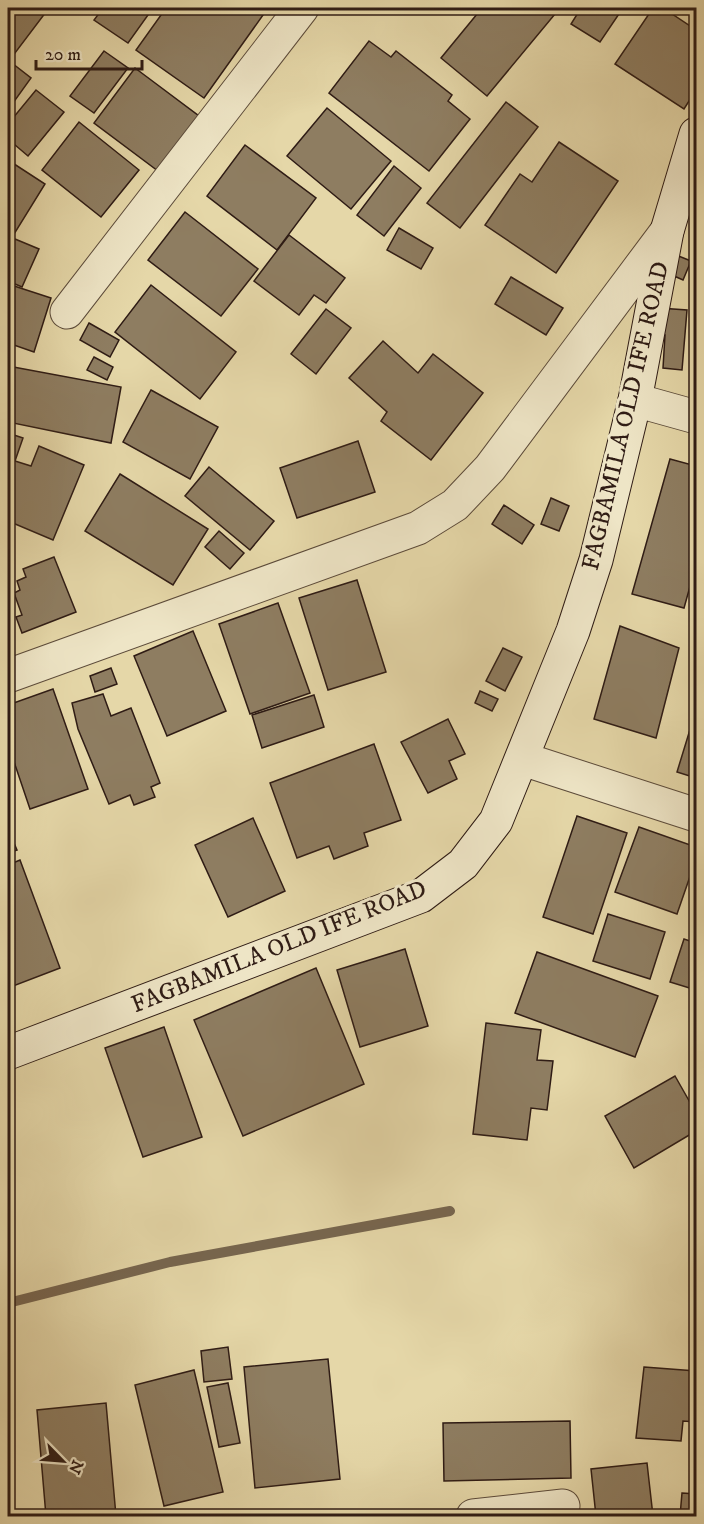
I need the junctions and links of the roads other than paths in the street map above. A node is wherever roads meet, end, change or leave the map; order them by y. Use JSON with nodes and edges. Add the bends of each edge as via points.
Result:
{"nodes":[{"id":1,"x":302,"y":8,"type":"edge"},
{"id":2,"x":696,"y":134,"type":"edge"},
{"id":3,"x":667,"y":231,"type":"junction"},
{"id":4,"x":67,"y":312,"type":"dead end"},
{"id":5,"x":635,"y":400,"type":"junction"},
{"id":6,"x":696,"y":417,"type":"edge"},
{"id":7,"x":8,"y":676,"type":"edge"},
{"id":8,"x":523,"y":759,"type":"junction"},
{"id":9,"x":696,"y":815,"type":"edge"},
{"id":10,"x":8,"y":1053,"type":"edge"},
{"id":11,"x":563,"y":1506,"type":"dead end"},
{"id":12,"x":473,"y":1516,"type":"edge"}],
"edges":[{"from":1,"to":4,"type":"street"},
{"from":2,"to":3,"type":"street","name":"FAGBAMILA OLD IFE ROAD"},
{"from":3,"to":5,"type":"street","name":"FAGBAMILA OLD IFE ROAD"},
{"from":3,"to":7,"type":"street","via":[[490,468],[455,505],[418,528]]},
{"from":5,"to":6,"type":"street"},
{"from":5,"to":8,"type":"street","name":"FAGBAMILA OLD IFE ROAD","via":[[573,631]]},
{"from":8,"to":9,"type":"street"},
{"from":8,"to":10,"type":"street","name":"FAGBAMILA OLD IFE ROAD","via":[[496,821],[463,864],[421,896]]},
{"from":11,"to":12,"type":"street"}]}
